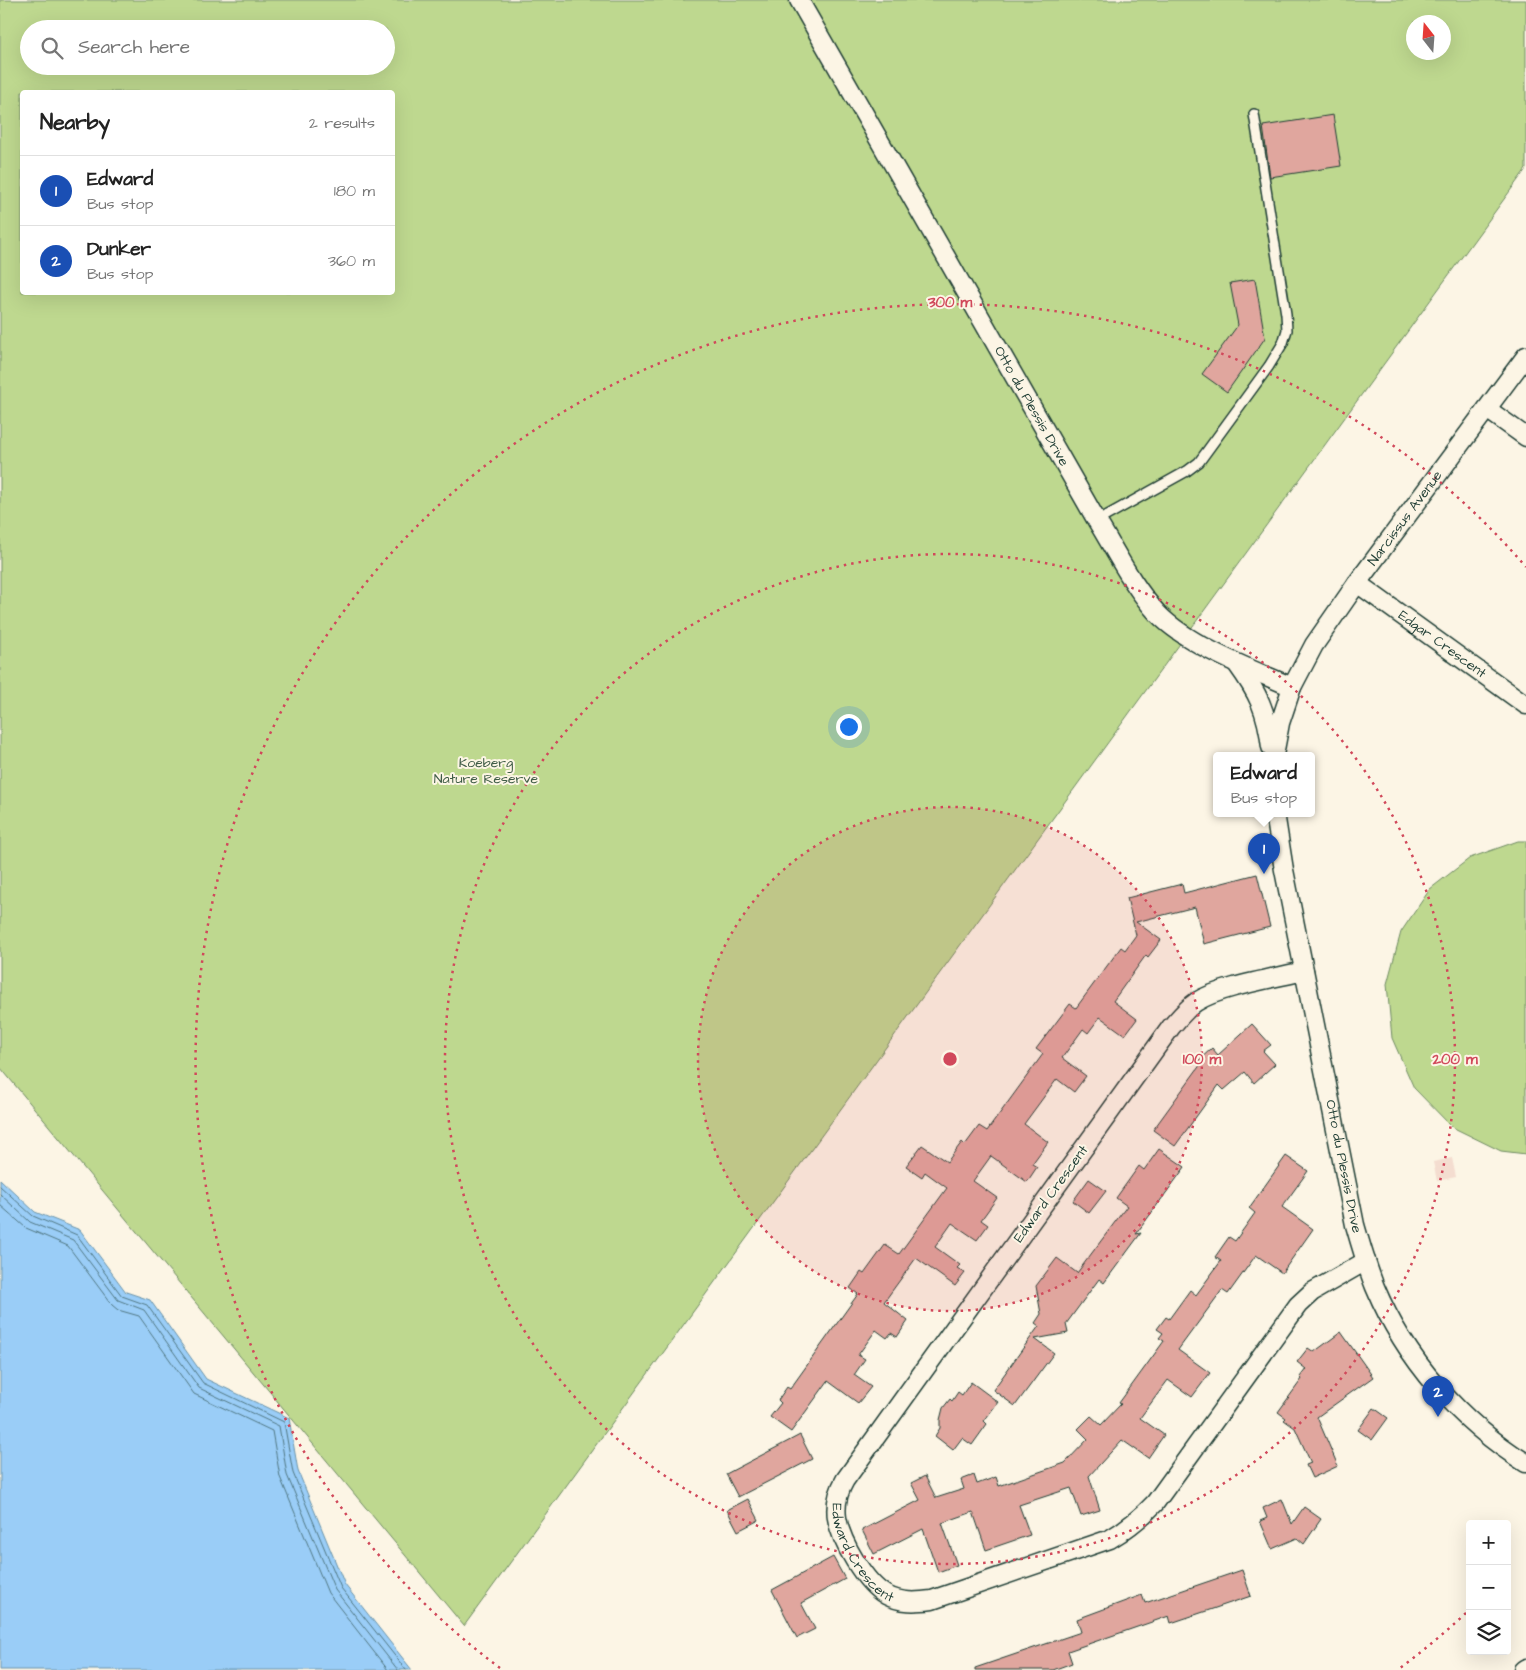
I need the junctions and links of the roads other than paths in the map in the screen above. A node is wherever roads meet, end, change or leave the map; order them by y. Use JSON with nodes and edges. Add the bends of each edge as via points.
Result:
{"nodes":[{"id":1,"x":800,"y":0,"type":"edge"},
{"id":2,"x":1254,"y":114,"type":"dead end"},
{"id":3,"x":1526,"y":356,"type":"edge"},
{"id":4,"x":1487,"y":409,"type":"junction"},
{"id":5,"x":1526,"y":438,"type":"edge"},
{"id":6,"x":1097,"y":521,"type":"junction"},
{"id":7,"x":1358,"y":583,"type":"junction"},
{"id":8,"x":1236,"y":663,"type":"junction"},
{"id":9,"x":1292,"y":687,"type":"junction"},
{"id":10,"x":1526,"y":705,"type":"edge"},
{"id":11,"x":1272,"y":752,"type":"edge"},
{"id":12,"x":1274,"y":752,"type":"edge"},
{"id":13,"x":1276,"y":817,"type":"edge"},
{"id":14,"x":1304,"y":971,"type":"junction"},
{"id":15,"x":1366,"y":1261,"type":"junction"},
{"id":16,"x":1526,"y":1463,"type":"edge"}],
"edges":[{"from":1,"to":6,"type":"street","name":"Otto du Plessis Drive"},
{"from":2,"to":6,"type":"lane","via":[[1286,314],[1287,330],[1283,343],[1199,462]]},
{"from":3,"to":4,"type":"street","name":"Narcissus Avenue"},
{"from":4,"to":5,"type":"street"},
{"from":4,"to":7,"type":"street","name":"Narcissus Avenue"},
{"from":6,"to":8,"type":"street","name":"Otto du Plessis Drive","via":[[1129,575],[1159,615],[1203,646]]},
{"from":7,"to":9,"type":"street","name":"Narcissus Avenue","via":[[1314,645]]},
{"from":7,"to":10,"type":"street","name":"Edgar Crescent"},
{"from":8,"to":9,"type":"street","name":"Otto du Plessis Drive"},
{"from":8,"to":11,"type":"street","via":[[1260,698]]},
{"from":9,"to":12,"type":"street"},
{"from":13,"to":14,"type":"street","name":"Otto du Plessis Drive"},
{"from":14,"to":15,"type":"street","name":"Otto du Plessis Drive","via":[[1355,1225]]},
{"from":14,"to":15,"type":"street","name":"Edward Crescent","via":[[1216,993],[1197,1002],[1171,1027],[845,1480],[839,1491],[837,1511],[848,1547],[866,1578],[899,1600],[932,1600],[1116,1536],[1155,1503],[1298,1306],[1312,1292]]},
{"from":15,"to":16,"type":"street","name":"Otto du Plessis Drive","via":[[1390,1318],[1450,1402],[1477,1428]]}]}
